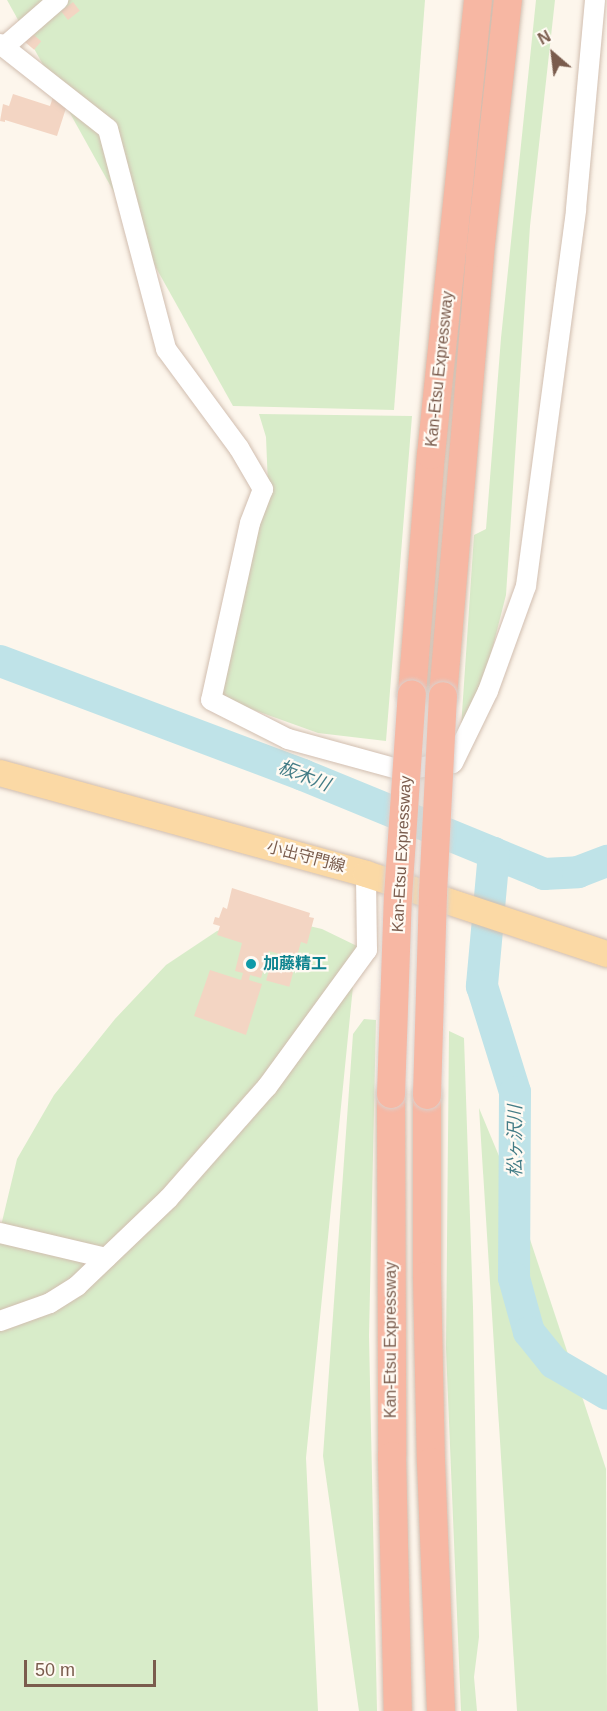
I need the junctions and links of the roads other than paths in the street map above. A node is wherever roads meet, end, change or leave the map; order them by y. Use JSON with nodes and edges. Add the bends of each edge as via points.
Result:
{"nodes":[{"id":1,"x":58,"y":0,"type":"edge"},
{"id":2,"x":478,"y":0,"type":"edge"},
{"id":3,"x":508,"y":0,"type":"edge"},
{"id":4,"x":595,"y":0,"type":"edge"},
{"id":5,"x":2,"y":45,"type":"edge"},
{"id":6,"x":0,"y":773,"type":"edge"},
{"id":7,"x":366,"y":874,"type":"junction"},
{"id":8,"x":607,"y":954,"type":"edge"},
{"id":9,"x":0,"y":1233,"type":"edge"},
{"id":10,"x":106,"y":1258,"type":"junction"},
{"id":11,"x":0,"y":1322,"type":"edge"},
{"id":12,"x":398,"y":1711,"type":"edge"},
{"id":13,"x":441,"y":1711,"type":"edge"}],
"edges":[{"from":1,"to":5,"type":"street"},
{"from":2,"to":12,"type":"highway","name":"Kan-Etsu Expressway","bridge":true,"via":[[431,455],[398,897],[391,1094],[392,1456]]},
{"from":3,"to":13,"type":"highway","name":"Kan-Etsu Expressway","bridge":true,"via":[[479,265],[443,696],[433,893],[428,1095],[430,1450]]},
{"from":4,"to":5,"type":"street","via":[[576,209],[526,586],[488,691],[453,763],[401,770],[288,739],[211,700],[250,523],[263,489],[239,448],[166,349],[108,129]]},
{"from":6,"to":7,"type":"main road","name":"小出守門線"},
{"from":7,"to":8,"type":"main road","name":"小出守門線"},
{"from":7,"to":10,"type":"street","via":[[366,950],[267,1087],[169,1198]]},
{"from":9,"to":10,"type":"street"},
{"from":10,"to":11,"type":"street","via":[[77,1286],[50,1303]]}]}
